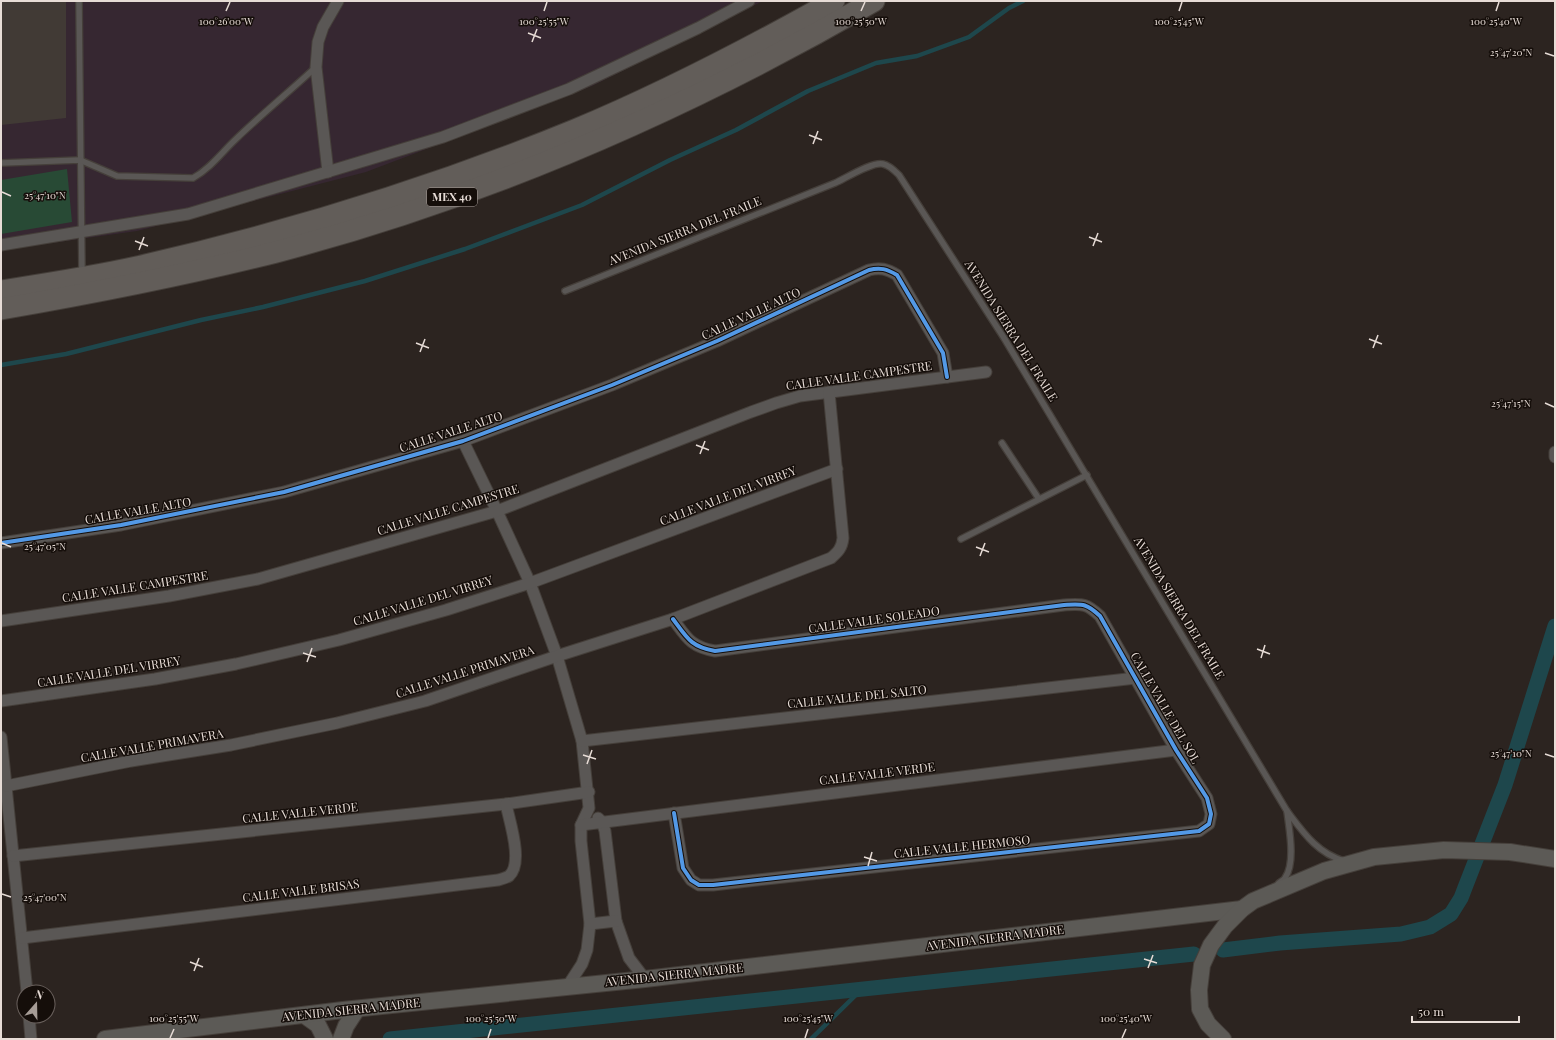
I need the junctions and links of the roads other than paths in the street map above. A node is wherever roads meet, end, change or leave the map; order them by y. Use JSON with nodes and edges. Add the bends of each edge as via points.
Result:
{"nodes":[{"id":1,"x":79,"y":1,"type":"edge"},
{"id":2,"x":338,"y":1,"type":"edge"},
{"id":3,"x":749,"y":1,"type":"edge"},
{"id":4,"x":834,"y":1,"type":"edge"},
{"id":5,"x":874,"y":1,"type":"edge"},
{"id":6,"x":316,"y":67,"type":"junction"},
{"id":7,"x":80,"y":160,"type":"junction"},
{"id":8,"x":1,"y":163,"type":"edge"},
{"id":9,"x":328,"y":172,"type":"junction"},
{"id":10,"x":80,"y":233,"type":"junction"},
{"id":11,"x":1,"y":245,"type":"edge"},
{"id":12,"x":82,"y":278,"type":"junction"},
{"id":13,"x":1,"y":291,"type":"edge"},
{"id":14,"x":565,"y":291,"type":"dead end"},
{"id":15,"x":1,"y":309,"type":"edge"},
{"id":16,"x":986,"y":372,"type":"dead end"},
{"id":17,"x":947,"y":376,"type":"junction"},
{"id":18,"x":829,"y":392,"type":"junction"},
{"id":19,"x":463,"y":441,"type":"junction"},
{"id":20,"x":1002,"y":443,"type":"dead end"},
{"id":21,"x":1555,"y":452,"type":"edge"},
{"id":22,"x":1555,"y":457,"type":"edge"},
{"id":23,"x":837,"y":469,"type":"junction"},
{"id":24,"x":1086,"y":475,"type":"junction"},
{"id":25,"x":1039,"y":499,"type":"junction"},
{"id":26,"x":497,"y":511,"type":"junction"},
{"id":27,"x":961,"y":539,"type":"dead end"},
{"id":28,"x":1,"y":543,"type":"edge"},
{"id":29,"x":530,"y":583,"type":"junction"},
{"id":30,"x":1090,"y":607,"type":"joint"},
{"id":31,"x":673,"y":619,"type":"junction"},
{"id":32,"x":1,"y":621,"type":"edge"},
{"id":33,"x":557,"y":656,"type":"junction"},
{"id":34,"x":1136,"y":678,"type":"junction"},
{"id":35,"x":1,"y":701,"type":"edge"},
{"id":36,"x":1,"y":737,"type":"edge"},
{"id":37,"x":582,"y":741,"type":"junction"},
{"id":38,"x":1176,"y":750,"type":"junction"},
{"id":39,"x":6,"y":786,"type":"junction"},
{"id":40,"x":589,"y":792,"type":"junction"},
{"id":41,"x":506,"y":804,"type":"junction"},
{"id":42,"x":590,"y":808,"type":"junction"},
{"id":43,"x":1287,"y":811,"type":"junction"},
{"id":44,"x":674,"y":813,"type":"junction"},
{"id":45,"x":602,"y":822,"type":"junction"},
{"id":46,"x":1209,"y":824,"type":"joint"},
{"id":47,"x":581,"y":825,"type":"junction"},
{"id":48,"x":13,"y":856,"type":"junction"},
{"id":49,"x":1555,"y":860,"type":"edge"},
{"id":50,"x":1352,"y":864,"type":"junction"},
{"id":51,"x":1247,"y":905,"type":"junction"},
{"id":52,"x":616,"y":921,"type":"junction"},
{"id":53,"x":590,"y":924,"type":"junction"},
{"id":54,"x":22,"y":938,"type":"junction"},
{"id":55,"x":645,"y":979,"type":"junction"},
{"id":56,"x":26,"y":984,"type":"edge"},
{"id":57,"x":567,"y":987,"type":"junction"},
{"id":58,"x":357,"y":1009,"type":"junction"},
{"id":59,"x":304,"y":1015,"type":"junction"},
{"id":60,"x":30,"y":1024,"type":"edge"},
{"id":61,"x":31,"y":1039,"type":"edge"},
{"id":62,"x":105,"y":1039,"type":"edge"},
{"id":63,"x":325,"y":1039,"type":"edge"},
{"id":64,"x":341,"y":1039,"type":"edge"},
{"id":65,"x":1223,"y":1039,"type":"edge"}],
"edges":[{"from":1,"to":7,"type":"lane"},
{"from":2,"to":6,"type":"street","via":[[318,42]]},
{"from":3,"to":9,"type":"street","via":[[570,88],[444,137]]},
{"from":4,"to":12,"type":"highway","number":"MEX 40","via":[[753,46],[634,104],[492,162],[345,212],[252,239]]},
{"from":5,"to":15,"type":"highway","number":"MEX 40","via":[[766,60],[664,110],[461,194],[404,214],[277,251],[108,290]]},
{"from":6,"to":7,"type":"lane","via":[[226,148],[212,165],[194,178],[118,176]]},
{"from":6,"to":9,"type":"street"},
{"from":7,"to":8,"type":"lane"},
{"from":7,"to":10,"type":"lane"},
{"from":9,"to":10,"type":"street","via":[[188,214]]},
{"from":10,"to":11,"type":"street"},
{"from":10,"to":12,"type":"lane"},
{"from":12,"to":13,"type":"highway","number":"MEX 40"},
{"from":14,"to":24,"type":"lane","name":"AVENIDA SIERRA DEL FRAILE","via":[[835,183],[868,167],[885,164],[899,175],[1004,338]]},
{"from":16,"to":17,"type":"street","name":"CALLE VALLE CAMPESTRE"},
{"from":17,"to":18,"type":"street","name":"CALLE VALLE CAMPESTRE"},
{"from":17,"to":19,"type":"street","name":"CALLE VALLE ALTO","via":[[943,354],[897,274],[876,268],[717,341],[612,385]]},
{"from":18,"to":23,"type":"street"},
{"from":18,"to":26,"type":"street","name":"CALLE VALLE CAMPESTRE","via":[[776,403]]},
{"from":19,"to":26,"type":"street"},
{"from":19,"to":28,"type":"street","name":"CALLE VALLE ALTO","via":[[276,494],[121,526]]},
{"from":20,"to":25,"type":"lane"},
{"from":21,"to":22,"type":"street"},
{"from":23,"to":29,"type":"street","name":"CALLE VALLE DEL VIRREY"},
{"from":23,"to":31,"type":"street","name":"CALLE VALLE PRIMAVERA","via":[[843,544],[838,552],[831,558]]},
{"from":24,"to":25,"type":"lane"},
{"from":24,"to":43,"type":"lane","name":"AVENIDA SIERRA DEL FRAILE"},
{"from":25,"to":27,"type":"lane"},
{"from":26,"to":29,"type":"street"},
{"from":26,"to":32,"type":"street","name":"CALLE VALLE CAMPESTRE","via":[[258,579],[169,596]]},
{"from":29,"to":33,"type":"street"},
{"from":29,"to":35,"type":"street","name":"CALLE VALLE DEL VIRREY","via":[[339,640],[236,664],[155,679]]},
{"from":30,"to":31,"type":"street","name":"CALLE VALLE SOLEADO","via":[[1064,604],[715,651],[701,649],[690,641]]},
{"from":30,"to":34,"type":"street","name":"CALLE VALLE DEL SOL","via":[[1100,616]]},
{"from":31,"to":33,"type":"street","name":"CALLE VALLE PRIMAVERA"},
{"from":33,"to":37,"type":"street"},
{"from":33,"to":39,"type":"street","name":"CALLE VALLE PRIMAVERA","via":[[425,701],[337,722],[231,745],[131,761]]},
{"from":34,"to":37,"type":"street","name":"CALLE VALLE DEL SALTO"},
{"from":34,"to":38,"type":"street","name":"CALLE VALLE DEL SOL"},
{"from":36,"to":39,"type":"street"},
{"from":37,"to":40,"type":"street"},
{"from":38,"to":44,"type":"street","name":"CALLE VALLE VERDE"},
{"from":38,"to":46,"type":"street","name":"CALLE VALLE DEL SOL","via":[[1207,798],[1211,814]]},
{"from":39,"to":48,"type":"street"},
{"from":40,"to":41,"type":"street","name":"CALLE VALLE VERDE"},
{"from":40,"to":42,"type":"street"},
{"from":41,"to":48,"type":"street","name":"CALLE VALLE VERDE"},
{"from":41,"to":54,"type":"street","name":"CALLE VALLE BRISAS","via":[[516,861],[509,876],[498,880]]},
{"from":42,"to":45,"type":"street"},
{"from":42,"to":47,"type":"street"},
{"from":43,"to":50,"type":"lane","name":"AVENIDA SIERRA DEL FRAILE","via":[[1317,847],[1335,858]]},
{"from":43,"to":51,"type":"lane","name":"AVENIDA SIERRA DEL FRAILE","via":[[1290,834],[1289,867],[1285,878]]},
{"from":44,"to":45,"type":"street","name":"CALLE VALLE VERDE"},
{"from":44,"to":46,"type":"street","name":"CALLE VALLE HERMOSO","via":[[683,868],[691,880],[699,885],[1199,831]]},
{"from":45,"to":47,"type":"street","name":"CALLE VALLE VERDE"},
{"from":45,"to":52,"type":"street"},
{"from":47,"to":53,"type":"street"},
{"from":48,"to":54,"type":"street"},
{"from":49,"to":50,"type":"street","via":[[1510,852],[1444,850],[1374,857]]},
{"from":50,"to":51,"type":"street","via":[[1324,872]]},
{"from":51,"to":55,"type":"street","name":"AVENIDA SIERRA MADRE"},
{"from":51,"to":65,"type":"street","via":[[1225,926],[1202,965],[1200,1009],[1208,1024]]},
{"from":52,"to":53,"type":"street"},
{"from":52,"to":55,"type":"street","via":[[629,958]]},
{"from":53,"to":57,"type":"street","via":[[588,950]]},
{"from":54,"to":56,"type":"street"},
{"from":55,"to":57,"type":"street","name":"AVENIDA SIERRA MADRE"},
{"from":57,"to":58,"type":"street","name":"AVENIDA SIERRA MADRE"},
{"from":58,"to":59,"type":"street","name":"AVENIDA SIERRA MADRE"},
{"from":58,"to":64,"type":"street"},
{"from":59,"to":62,"type":"street","name":"AVENIDA SIERRA MADRE"},
{"from":59,"to":63,"type":"street","via":[[318,1025]]},
{"from":60,"to":61,"type":"street"}]}
